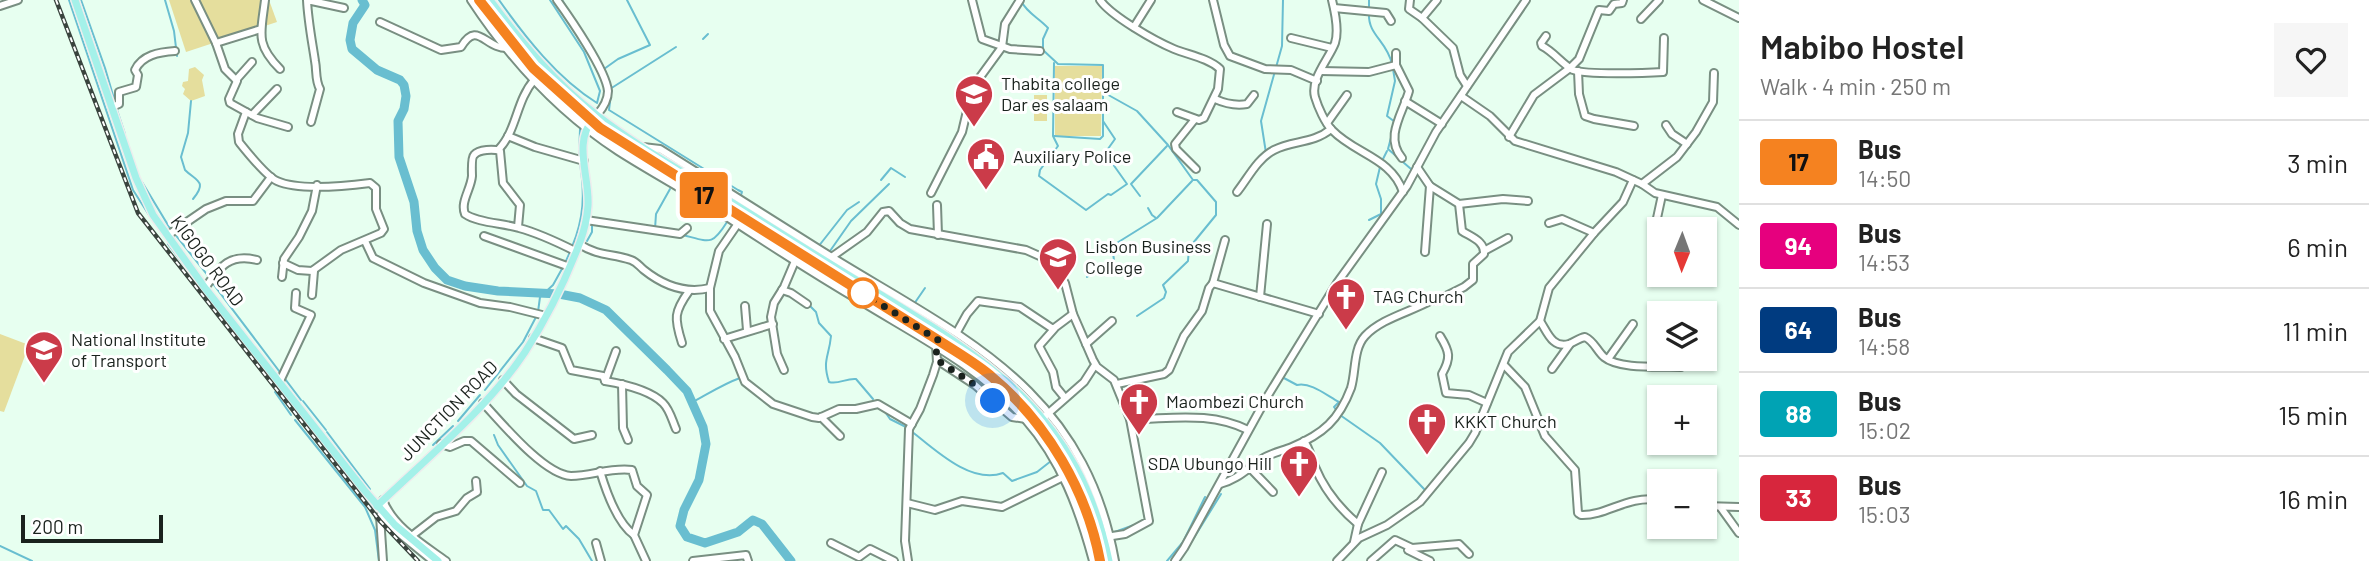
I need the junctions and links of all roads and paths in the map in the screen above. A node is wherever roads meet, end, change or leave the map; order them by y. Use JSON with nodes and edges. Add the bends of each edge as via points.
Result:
{"nodes":[{"id":1,"x":18,"y":0,"type":"edge"},
{"id":2,"x":75,"y":0,"type":"edge"},
{"id":3,"x":195,"y":0,"type":"edge"},
{"id":4,"x":265,"y":0,"type":"edge"},
{"id":5,"x":307,"y":0,"type":"edge"},
{"id":6,"x":471,"y":0,"type":"edge"},
{"id":7,"x":479,"y":0,"type":"edge"},
{"id":8,"x":490,"y":0,"type":"edge"},
{"id":9,"x":557,"y":0,"type":"edge"},
{"id":10,"x":972,"y":0,"type":"edge"},
{"id":11,"x":1020,"y":0,"type":"edge"},
{"id":12,"x":1100,"y":0,"type":"edge"},
{"id":13,"x":1151,"y":0,"type":"edge"},
{"id":14,"x":1213,"y":0,"type":"edge"},
{"id":15,"x":1367,"y":0,"type":"edge"},
{"id":16,"x":1410,"y":0,"type":"edge"},
{"id":17,"x":1437,"y":0,"type":"edge"},
{"id":18,"x":1526,"y":0,"type":"edge"},
{"id":19,"x":1623,"y":0,"type":"edge"},
{"id":20,"x":1659,"y":0,"type":"edge"},
{"id":21,"x":1703,"y":0,"type":"edge"},
{"id":22,"x":1333,"y":4,"type":"edge"},
{"id":23,"x":0,"y":6,"type":"edge"},
{"id":24,"x":344,"y":8,"type":"dead end"},
{"id":25,"x":1367,"y":9,"type":"junction"},
{"id":26,"x":1422,"y":18,"type":"junction"},
{"id":27,"x":1739,"y":18,"type":"edge"},
{"id":28,"x":1641,"y":19,"type":"dead end"},
{"id":29,"x":1391,"y":21,"type":"dead end"},
{"id":30,"x":380,"y":22,"type":"dead end"},
{"id":31,"x":1134,"y":27,"type":"junction"},
{"id":32,"x":261,"y":29,"type":"junction"},
{"id":33,"x":1546,"y":36,"type":"dead end"},
{"id":34,"x":1291,"y":38,"type":"dead end"},
{"id":35,"x":1664,"y":38,"type":"dead end"},
{"id":36,"x":216,"y":43,"type":"junction"},
{"id":37,"x":1002,"y":47,"type":"junction"},
{"id":38,"x":510,"y":48,"type":"junction"},
{"id":39,"x":1332,"y":48,"type":"junction"},
{"id":40,"x":175,"y":51,"type":"dead end"},
{"id":41,"x":1040,"y":51,"type":"dead end"},
{"id":42,"x":1396,"y":53,"type":"dead end"},
{"id":43,"x":1230,"y":56,"type":"junction"},
{"id":44,"x":252,"y":62,"type":"dead end"},
{"id":45,"x":1396,"y":65,"type":"junction"},
{"id":46,"x":280,"y":69,"type":"dead end"},
{"id":47,"x":1220,"y":69,"type":"junction"},
{"id":48,"x":1574,"y":70,"type":"junction"},
{"id":49,"x":1321,"y":71,"type":"junction"},
{"id":50,"x":1714,"y":73,"type":"dead end"},
{"id":51,"x":236,"y":80,"type":"junction"},
{"id":52,"x":534,"y":80,"type":"junction"},
{"id":53,"x":1317,"y":81,"type":"junction"},
{"id":54,"x":1467,"y":86,"type":"junction"},
{"id":55,"x":277,"y":89,"type":"dead end"},
{"id":56,"x":1254,"y":94,"type":"dead end"},
{"id":57,"x":1347,"y":95,"type":"dead end"},
{"id":58,"x":1461,"y":96,"type":"junction"},
{"id":59,"x":1215,"y":99,"type":"junction"},
{"id":60,"x":1405,"y":101,"type":"junction"},
{"id":61,"x":112,"y":107,"type":"junction"},
{"id":62,"x":1177,"y":112,"type":"dead end"},
{"id":63,"x":249,"y":113,"type":"junction"},
{"id":64,"x":1195,"y":119,"type":"junction"},
{"id":65,"x":592,"y":121,"type":"junction"},
{"id":66,"x":311,"y":122,"type":"dead end"},
{"id":67,"x":1442,"y":124,"type":"junction"},
{"id":68,"x":1666,"y":125,"type":"dead end"},
{"id":69,"x":1329,"y":126,"type":"junction"},
{"id":70,"x":1634,"y":126,"type":"dead end"},
{"id":71,"x":288,"y":127,"type":"dead end"},
{"id":72,"x":508,"y":136,"type":"junction"},
{"id":73,"x":1509,"y":137,"type":"junction"},
{"id":74,"x":1687,"y":144,"type":"junction"},
{"id":75,"x":643,"y":147,"type":"junction"},
{"id":76,"x":499,"y":149,"type":"junction"},
{"id":77,"x":1402,"y":158,"type":"dead end"},
{"id":78,"x":584,"y":161,"type":"junction"},
{"id":79,"x":1417,"y":167,"type":"junction"},
{"id":80,"x":1196,"y":169,"type":"dead end"},
{"id":81,"x":271,"y":177,"type":"junction"},
{"id":82,"x":1633,"y":180,"type":"junction"},
{"id":83,"x":1642,"y":184,"type":"junction"},
{"id":84,"x":317,"y":186,"type":"junction"},
{"id":85,"x":1430,"y":186,"type":"junction"},
{"id":86,"x":1237,"y":192,"type":"dead end"},
{"id":87,"x":1403,"y":192,"type":"junction"},
{"id":88,"x":931,"y":193,"type":"dead end"},
{"id":89,"x":1662,"y":195,"type":"junction"},
{"id":90,"x":1528,"y":201,"type":"dead end"},
{"id":91,"x":1459,"y":204,"type":"junction"},
{"id":92,"x":937,"y":205,"type":"dead end"},
{"id":93,"x":1657,"y":217,"type":"edge"},
{"id":94,"x":586,"y":220,"type":"junction"},
{"id":95,"x":739,"y":222,"type":"junction"},
{"id":96,"x":1549,"y":223,"type":"dead end"},
{"id":97,"x":1267,"y":224,"type":"dead end"},
{"id":98,"x":1739,"y":225,"type":"edge"},
{"id":99,"x":518,"y":227,"type":"junction"},
{"id":100,"x":687,"y":228,"type":"dead end"},
{"id":101,"x":1594,"y":233,"type":"junction"},
{"id":102,"x":938,"y":234,"type":"junction"},
{"id":103,"x":168,"y":236,"type":"junction"},
{"id":104,"x":484,"y":236,"type":"dead end"},
{"id":105,"x":1508,"y":238,"type":"dead end"},
{"id":106,"x":1224,"y":240,"type":"dead end"},
{"id":107,"x":365,"y":241,"type":"junction"},
{"id":108,"x":577,"y":248,"type":"junction"},
{"id":109,"x":1485,"y":251,"type":"junction"},
{"id":110,"x":1425,"y":252,"type":"dead end"},
{"id":111,"x":833,"y":256,"type":"junction"},
{"id":112,"x":257,"y":260,"type":"dead end"},
{"id":113,"x":794,"y":261,"type":"junction"},
{"id":114,"x":282,"y":262,"type":"junction"},
{"id":115,"x":569,"y":264,"type":"junction"},
{"id":116,"x":314,"y":271,"type":"junction"},
{"id":117,"x":282,"y":277,"type":"dead end"},
{"id":118,"x":1213,"y":283,"type":"junction"},
{"id":119,"x":205,"y":288,"type":"junction"},
{"id":120,"x":710,"y":288,"type":"junction"},
{"id":121,"x":782,"y":290,"type":"junction"},
{"id":122,"x":689,"y":291,"type":"junction"},
{"id":123,"x":296,"y":293,"type":"dead end"},
{"id":124,"x":312,"y":295,"type":"dead end"},
{"id":125,"x":1260,"y":297,"type":"junction"},
{"id":126,"x":807,"y":304,"type":"dead end"},
{"id":127,"x":745,"y":306,"type":"dead end"},
{"id":128,"x":545,"y":310,"type":"junction"},
{"id":129,"x":1073,"y":314,"type":"junction"},
{"id":130,"x":1319,"y":314,"type":"junction"},
{"id":131,"x":1112,"y":321,"type":"dead end"},
{"id":132,"x":1539,"y":321,"type":"junction"},
{"id":133,"x":773,"y":324,"type":"junction"},
{"id":134,"x":1633,"y":324,"type":"dead end"},
{"id":135,"x":1054,"y":329,"type":"junction"},
{"id":136,"x":747,"y":330,"type":"junction"},
{"id":137,"x":957,"y":331,"type":"junction"},
{"id":138,"x":535,"y":335,"type":"junction"},
{"id":139,"x":1440,"y":336,"type":"dead end"},
{"id":140,"x":724,"y":339,"type":"junction"},
{"id":141,"x":956,"y":341,"type":"junction"},
{"id":142,"x":682,"y":343,"type":"dead end"},
{"id":143,"x":937,"y":343,"type":"junction"},
{"id":144,"x":1086,"y":344,"type":"junction"},
{"id":145,"x":1570,"y":344,"type":"junction"},
{"id":146,"x":616,"y":351,"type":"dead end"},
{"id":147,"x":1608,"y":359,"type":"junction"},
{"id":148,"x":937,"y":360,"type":"junction"},
{"id":149,"x":1095,"y":365,"type":"junction"},
{"id":150,"x":1505,"y":366,"type":"junction"},
{"id":151,"x":1647,"y":366,"type":"edge"},
{"id":152,"x":1552,"y":369,"type":"dead end"},
{"id":153,"x":784,"y":370,"type":"dead end"},
{"id":154,"x":503,"y":380,"type":"junction"},
{"id":155,"x":280,"y":381,"type":"junction"},
{"id":156,"x":606,"y":381,"type":"junction"},
{"id":157,"x":622,"y":384,"type":"junction"},
{"id":158,"x":1116,"y":384,"type":"junction"},
{"id":159,"x":1065,"y":398,"type":"junction"},
{"id":160,"x":483,"y":402,"type":"junction"},
{"id":161,"x":1487,"y":403,"type":"junction"},
{"id":162,"x":1046,"y":415,"type":"junction"},
{"id":163,"x":821,"y":417,"type":"junction"},
{"id":164,"x":1028,"y":418,"type":"junction"},
{"id":165,"x":1130,"y":419,"type":"junction"},
{"id":166,"x":912,"y":424,"type":"junction"},
{"id":167,"x":676,"y":429,"type":"dead end"},
{"id":168,"x":1248,"y":430,"type":"junction"},
{"id":169,"x":592,"y":435,"type":"dead end"},
{"id":170,"x":840,"y":436,"type":"dead end"},
{"id":171,"x":628,"y":440,"type":"dead end"},
{"id":172,"x":1304,"y":441,"type":"junction"},
{"id":173,"x":442,"y":444,"type":"junction"},
{"id":174,"x":1250,"y":468,"type":"junction"},
{"id":175,"x":600,"y":471,"type":"junction"},
{"id":176,"x":1382,"y":472,"type":"dead end"},
{"id":177,"x":1066,"y":475,"type":"junction"},
{"id":178,"x":476,"y":481,"type":"dead end"},
{"id":179,"x":520,"y":483,"type":"dead end"},
{"id":180,"x":1220,"y":484,"type":"junction"},
{"id":181,"x":1273,"y":492,"type":"dead end"},
{"id":182,"x":1647,"y":499,"type":"edge"},
{"id":183,"x":907,"y":503,"type":"junction"},
{"id":184,"x":1739,"y":507,"type":"edge"},
{"id":185,"x":381,"y":508,"type":"junction"},
{"id":186,"x":1717,"y":508,"type":"edge"},
{"id":187,"x":1721,"y":508,"type":"junction"},
{"id":188,"x":1358,"y":524,"type":"junction"},
{"id":189,"x":1387,"y":525,"type":"junction"},
{"id":190,"x":1739,"y":533,"type":"edge"},
{"id":191,"x":634,"y":535,"type":"junction"},
{"id":192,"x":411,"y":537,"type":"junction"},
{"id":193,"x":1107,"y":537,"type":"junction"},
{"id":194,"x":1395,"y":540,"type":"junction"},
{"id":195,"x":596,"y":543,"type":"dead end"},
{"id":196,"x":831,"y":543,"type":"dead end"},
{"id":197,"x":1353,"y":543,"type":"junction"},
{"id":198,"x":1469,"y":554,"type":"dead end"},
{"id":199,"x":383,"y":561,"type":"edge"},
{"id":200,"x":433,"y":561,"type":"edge"},
{"id":201,"x":438,"y":561,"type":"edge"},
{"id":202,"x":446,"y":561,"type":"edge"},
{"id":203,"x":601,"y":561,"type":"edge"},
{"id":204,"x":646,"y":561,"type":"edge"},
{"id":205,"x":693,"y":561,"type":"edge"},
{"id":206,"x":748,"y":561,"type":"edge"},
{"id":207,"x":894,"y":561,"type":"edge"},
{"id":208,"x":908,"y":561,"type":"edge"},
{"id":209,"x":1093,"y":561,"type":"edge"},
{"id":210,"x":1100,"y":561,"type":"edge"},
{"id":211,"x":1109,"y":561,"type":"edge"},
{"id":212,"x":1115,"y":561,"type":"edge"},
{"id":213,"x":1175,"y":561,"type":"edge"},
{"id":214,"x":1337,"y":561,"type":"edge"},
{"id":215,"x":1371,"y":561,"type":"edge"},
{"id":216,"x":1430,"y":561,"type":"edge"}],
"edges":[{"from":1,"to":23,"type":"street"},
{"from":2,"to":61,"type":"main road","name":"KIGOGO ROAD"},
{"from":3,"to":36,"type":"street"},
{"from":4,"to":32,"type":"street"},
{"from":5,"to":24,"type":"street"},
{"from":5,"to":66,"type":"street","via":[[320,89]]},
{"from":6,"to":38,"type":"street"},
{"from":7,"to":38,"type":"main road"},
{"from":8,"to":65,"type":"main road"},
{"from":9,"to":65,"type":"street","via":[[606,84],[604,106]]},
{"from":10,"to":37,"type":"street","via":[[982,39]]},
{"from":11,"to":37,"type":"street","via":[[1005,24]]},
{"from":12,"to":31,"type":"street"},
{"from":13,"to":31,"type":"street"},
{"from":14,"to":43,"type":"street"},
{"from":15,"to":25,"type":"street"},
{"from":16,"to":26,"type":"street","via":[[1409,9]]},
{"from":17,"to":26,"type":"street"},
{"from":18,"to":54,"type":"street"},
{"from":19,"to":48,"type":"street","via":[[1609,11],[1599,10]]},
{"from":20,"to":28,"type":"street"},
{"from":21,"to":27,"type":"street"},
{"from":22,"to":25,"type":"street"},
{"from":22,"to":39,"type":"street","via":[[1336,40]]},
{"from":25,"to":29,"type":"street","via":[[1386,13]]},
{"from":26,"to":54,"type":"street","via":[[1453,48]]},
{"from":30,"to":38,"type":"street","via":[[441,50],[461,47],[472,34],[494,46]]},
{"from":31,"to":47,"type":"street"},
{"from":32,"to":36,"type":"street"},
{"from":32,"to":46,"type":"street","via":[[264,50]]},
{"from":33,"to":48,"type":"street","via":[[1541,44]]},
{"from":34,"to":39,"type":"street"},
{"from":35,"to":48,"type":"street","via":[[1663,72]]},
{"from":36,"to":51,"type":"street","via":[[225,69]]},
{"from":37,"to":41,"type":"street"},
{"from":37,"to":88,"type":"street","via":[[967,95],[962,132]]},
{"from":38,"to":52,"type":"street"},
{"from":38,"to":65,"type":"main road"},
{"from":39,"to":49,"type":"street"},
{"from":40,"to":61,"type":"street","via":[[140,61],[135,70],[136,87],[119,93],[119,104]]},
{"from":42,"to":45,"type":"street"},
{"from":43,"to":47,"type":"street"},
{"from":43,"to":53,"type":"street"},
{"from":44,"to":51,"type":"street"},
{"from":45,"to":49,"type":"street","via":[[1369,72]]},
{"from":45,"to":60,"type":"street","via":[[1409,91]]},
{"from":47,"to":59,"type":"street"},
{"from":48,"to":70,"type":"street","via":[[1585,116]]},
{"from":48,"to":73,"type":"street","via":[[1534,95]]},
{"from":49,"to":53,"type":"street"},
{"from":50,"to":74,"type":"street","via":[[1711,107]]},
{"from":51,"to":63,"type":"street","via":[[229,101]]},
{"from":52,"to":65,"type":"street","via":[[557,103]]},
{"from":52,"to":72,"type":"street","via":[[522,96]]},
{"from":53,"to":69,"type":"street","via":[[1315,94]]},
{"from":54,"to":58,"type":"street"},
{"from":55,"to":63,"type":"street"},
{"from":56,"to":59,"type":"street","via":[[1247,104],[1240,105]]},
{"from":57,"to":69,"type":"street"},
{"from":58,"to":67,"type":"street"},
{"from":58,"to":73,"type":"street","via":[[1490,116]]},
{"from":59,"to":64,"type":"street","via":[[1204,118]]},
{"from":60,"to":67,"type":"street"},
{"from":60,"to":77,"type":"street","via":[[1395,148]]},
{"from":61,"to":103,"type":"main road","name":"KIGOGO ROAD","via":[[143,197]]},
{"from":62,"to":64,"type":"street"},
{"from":63,"to":71,"type":"street"},
{"from":63,"to":81,"type":"street","via":[[238,139]]},
{"from":64,"to":80,"type":"street","via":[[1175,144]]},
{"from":65,"to":75,"type":"main road"},
{"from":65,"to":78,"type":"main road"},
{"from":65,"to":95,"type":"main road"},
{"from":67,"to":79,"type":"street"},
{"from":68,"to":74,"type":"street"},
{"from":69,"to":86,"type":"street","via":[[1311,141],[1271,152]]},
{"from":69,"to":87,"type":"street","via":[[1388,168]]},
{"from":72,"to":76,"type":"street"},
{"from":72,"to":78,"type":"street"},
{"from":73,"to":82,"type":"street"},
{"from":74,"to":83,"type":"street"},
{"from":75,"to":111,"type":"street","via":[[660,149]]},
{"from":75,"to":141,"type":"main road"},
{"from":76,"to":99,"type":"street","via":[[504,187],[519,202]]},
{"from":76,"to":99,"type":"street","via":[[472,156],[463,210],[472,219]]},
{"from":78,"to":94,"type":"main road"},
{"from":79,"to":85,"type":"street"},
{"from":79,"to":87,"type":"street"},
{"from":81,"to":84,"type":"street","via":[[291,185]]},
{"from":81,"to":103,"type":"street","via":[[253,201],[226,201],[206,209]]},
{"from":82,"to":83,"type":"street"},
{"from":82,"to":101,"type":"street","via":[[1623,202]]},
{"from":83,"to":89,"type":"street"},
{"from":84,"to":107,"type":"street","via":[[375,185],[376,209],[384,229]]},
{"from":84,"to":114,"type":"street","via":[[312,211]]},
{"from":85,"to":91,"type":"street"},
{"from":85,"to":110,"type":"street"},
{"from":87,"to":130,"type":"street"},
{"from":89,"to":93,"type":"street"},
{"from":89,"to":98,"type":"street","via":[[1717,206]]},
{"from":90,"to":91,"type":"street"},
{"from":91,"to":109,"type":"street","via":[[1462,231]]},
{"from":92,"to":102,"type":"street"},
{"from":94,"to":100,"type":"street","via":[[680,234]]},
{"from":94,"to":108,"type":"main road"},
{"from":95,"to":113,"type":"street"},
{"from":95,"to":120,"type":"street","via":[[720,250]]},
{"from":95,"to":143,"type":"main road"},
{"from":96,"to":101,"type":"street","via":[[1562,219]]},
{"from":97,"to":125,"type":"street"},
{"from":99,"to":108,"type":"street"},
{"from":101,"to":132,"type":"street","via":[[1549,288]]},
{"from":102,"to":111,"type":"street","via":[[910,229],[885,211],[867,232]]},
{"from":102,"to":129,"type":"street","via":[[1003,244],[1044,258],[1063,280]]},
{"from":103,"to":119,"type":"main road","name":"KIGOGO ROAD"},
{"from":104,"to":115,"type":"street"},
{"from":105,"to":109,"type":"street"},
{"from":106,"to":118,"type":"street"},
{"from":107,"to":116,"type":"street","via":[[341,250]]},
{"from":107,"to":128,"type":"street","via":[[373,258],[424,283],[480,303]]},
{"from":108,"to":115,"type":"main road"},
{"from":108,"to":122,"type":"street","via":[[633,261],[660,280]]},
{"from":109,"to":172,"type":"street","via":[[1473,264],[1470,284],[1364,337],[1351,388],[1336,419]]},
{"from":111,"to":137,"type":"street"},
{"from":112,"to":119,"type":"street","via":[[236,257],[228,261]]},
{"from":113,"to":121,"type":"street"},
{"from":113,"to":143,"type":"street"},
{"from":114,"to":116,"type":"street"},
{"from":114,"to":117,"type":"street"},
{"from":115,"to":128,"type":"main road","name":"JUNCTION ROAD"},
{"from":116,"to":124,"type":"street"},
{"from":118,"to":125,"type":"street"},
{"from":118,"to":158,"type":"street","via":[[1169,370],[1157,378]]},
{"from":119,"to":155,"type":"main road","name":"KIGOGO ROAD"},
{"from":120,"to":122,"type":"street"},
{"from":120,"to":140,"type":"street","via":[[710,311]]},
{"from":121,"to":126,"type":"street"},
{"from":121,"to":133,"type":"street","via":[[771,317]]},
{"from":122,"to":142,"type":"street","via":[[676,316]]},
{"from":123,"to":155,"type":"street","via":[[295,308],[311,315]]},
{"from":125,"to":130,"type":"street"},
{"from":127,"to":136,"type":"street"},
{"from":128,"to":138,"type":"main road","name":"JUNCTION ROAD"},
{"from":129,"to":135,"type":"street"},
{"from":129,"to":144,"type":"street"},
{"from":130,"to":168,"type":"street"},
{"from":131,"to":144,"type":"street"},
{"from":132,"to":145,"type":"street","via":[[1551,340]]},
{"from":132,"to":150,"type":"street","via":[[1508,352]]},
{"from":133,"to":136,"type":"street"},
{"from":133,"to":153,"type":"street"},
{"from":134,"to":147,"type":"street"},
{"from":135,"to":137,"type":"street","via":[[1017,306],[978,301]]},
{"from":135,"to":159,"type":"street","via":[[1039,346]]},
{"from":136,"to":140,"type":"street"},
{"from":137,"to":141,"type":"street"},
{"from":137,"to":162,"type":"street","via":[[1009,372]]},
{"from":138,"to":154,"type":"main road","name":"JUNCTION ROAD"},
{"from":138,"to":156,"type":"street","via":[[562,348],[570,369],[603,376]]},
{"from":139,"to":161,"type":"street","via":[[1448,355],[1442,374],[1446,393],[1469,395]]},
{"from":140,"to":163,"type":"street","via":[[741,378],[753,390],[780,407]]},
{"from":141,"to":162,"type":"main road"},
{"from":143,"to":148,"type":"street"},
{"from":143,"to":164,"type":"main road","via":[[990,376],[1015,398]]},
{"from":144,"to":149,"type":"street"},
{"from":145,"to":147,"type":"street","via":[[1586,337]]},
{"from":145,"to":152,"type":"street"},
{"from":146,"to":156,"type":"street"},
{"from":147,"to":151,"type":"street"},
{"from":148,"to":164,"type":"street","via":[[1013,416]]},
{"from":148,"to":166,"type":"street"},
{"from":149,"to":158,"type":"street"},
{"from":149,"to":159,"type":"street","via":[[1089,377]]},
{"from":150,"to":161,"type":"street"},
{"from":150,"to":182,"type":"street","via":[[1525,387],[1545,436],[1575,470],[1578,513],[1590,515]]},
{"from":154,"to":160,"type":"main road","name":"JUNCTION ROAD"},
{"from":154,"to":169,"type":"street","via":[[571,437],[577,440]]},
{"from":155,"to":185,"type":"main road","name":"KIGOGO ROAD"},
{"from":156,"to":157,"type":"street"},
{"from":157,"to":167,"type":"street","via":[[661,401]]},
{"from":157,"to":171,"type":"street","via":[[623,428]]},
{"from":158,"to":165,"type":"street"},
{"from":159,"to":162,"type":"street"},
{"from":160,"to":173,"type":"main road","name":"JUNCTION ROAD"},
{"from":160,"to":175,"type":"street","via":[[537,459],[567,475]]},
{"from":161,"to":189,"type":"street","via":[[1474,435],[1423,499]]},
{"from":162,"to":193,"type":"main road"},
{"from":163,"to":166,"type":"street","via":[[835,410],[878,404]]},
{"from":163,"to":170,"type":"street"},
{"from":164,"to":177,"type":"main road","via":[[1049,440]]},
{"from":165,"to":168,"type":"street","via":[[1197,416]]},
{"from":165,"to":193,"type":"street","via":[[1149,522]]},
{"from":166,"to":183,"type":"street"},
{"from":168,"to":180,"type":"street"},
{"from":172,"to":174,"type":"street"},
{"from":172,"to":188,"type":"street","via":[[1328,492]]},
{"from":173,"to":179,"type":"street","via":[[448,447],[471,441]]},
{"from":173,"to":185,"type":"main road","name":"JUNCTION ROAD"},
{"from":174,"to":180,"type":"street"},
{"from":174,"to":181,"type":"street"},
{"from":175,"to":191,"type":"street","via":[[615,510]]},
{"from":175,"to":191,"type":"street","via":[[632,470],[636,486],[647,495]]},
{"from":176,"to":188,"type":"street"},
{"from":177,"to":183,"type":"street","via":[[1002,507],[962,501],[935,510]]},
{"from":177,"to":209,"type":"street"},
{"from":177,"to":210,"type":"main road","via":[[1090,522]]},
{"from":178,"to":192,"type":"street","via":[[477,492],[456,511],[436,517]]},
{"from":180,"to":213,"type":"street"},
{"from":183,"to":208,"type":"street"},
{"from":184,"to":187,"type":"street"},
{"from":185,"to":192,"type":"main road","name":"KIGOGO ROAD"},
{"from":185,"to":199,"type":"street"},
{"from":185,"to":200,"type":"street"},
{"from":186,"to":187,"type":"street"},
{"from":187,"to":190,"type":"street"},
{"from":188,"to":197,"type":"street"},
{"from":189,"to":194,"type":"street"},
{"from":189,"to":197,"type":"street"},
{"from":191,"to":204,"type":"street"},
{"from":192,"to":201,"type":"main road","name":"KIGOGO ROAD"},
{"from":192,"to":202,"type":"street"},
{"from":193,"to":211,"type":"main road"},
{"from":193,"to":212,"type":"street"},
{"from":194,"to":198,"type":"street","via":[[1418,549],[1460,544]]},
{"from":194,"to":215,"type":"street"},
{"from":194,"to":216,"type":"street"},
{"from":195,"to":203,"type":"street"},
{"from":196,"to":207,"type":"street","via":[[859,557],[870,549]]},
{"from":197,"to":214,"type":"street"},
{"from":205,"to":206,"type":"street","via":[[746,555]]}]}
